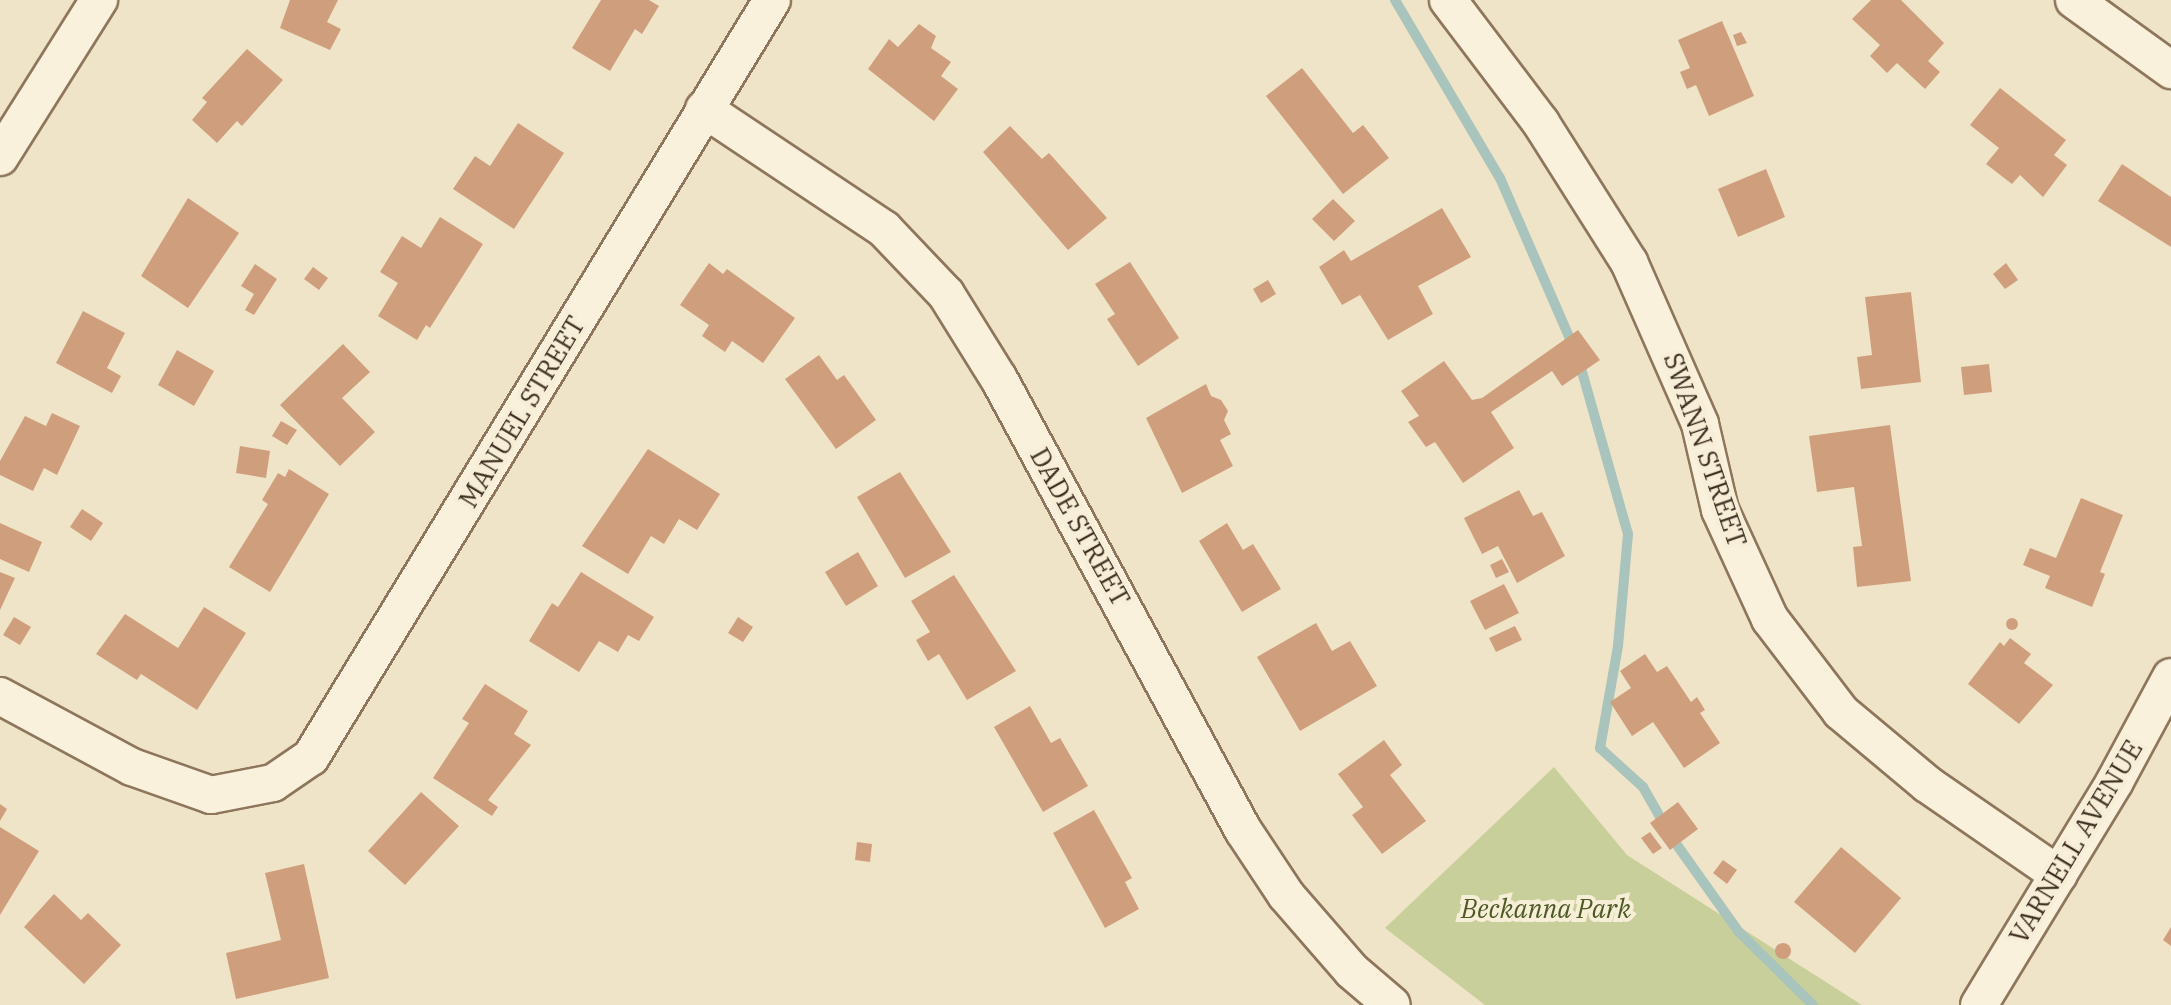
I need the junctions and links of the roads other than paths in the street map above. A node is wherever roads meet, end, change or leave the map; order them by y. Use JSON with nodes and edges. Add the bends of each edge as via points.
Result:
{"nodes":[{"id":1,"x":99,"y":0,"type":"edge"},
{"id":2,"x":772,"y":0,"type":"edge"},
{"id":3,"x":1448,"y":0,"type":"edge"},
{"id":4,"x":2074,"y":0,"type":"edge"},
{"id":5,"x":2171,"y":70,"type":"edge"},
{"id":6,"x":704,"y":109,"type":"junction"},
{"id":7,"x":0,"y":157,"type":"edge"},
{"id":8,"x":2171,"y":677,"type":"edge"},
{"id":9,"x":0,"y":696,"type":"edge"},
{"id":10,"x":2059,"y":875,"type":"junction"},
{"id":11,"x":1392,"y":1005,"type":"edge"},
{"id":12,"x":1979,"y":1005,"type":"edge"}],
"edges":[{"from":1,"to":7,"type":"street"},
{"from":2,"to":6,"type":"street","name":"MANUEL STREET"},
{"from":3,"to":10,"type":"street","name":"SWANN STREET","via":[[1550,136],[1629,262],[1700,424],[1720,510],[1770,619],[1841,712],[1927,784]]},
{"from":4,"to":5,"type":"street"},
{"from":6,"to":9,"type":"street","name":"MANUEL STREET","via":[[318,749],[273,783],[211,795],[132,767]]},
{"from":6,"to":11,"type":"street","name":"DADE STREET","via":[[884,229],[946,294],[999,379],[1243,830],[1286,895],[1352,971]]},
{"from":8,"to":10,"type":"street","name":"VARNELL AVENUE"},
{"from":10,"to":12,"type":"street","name":"VARNELL AVENUE"}]}
